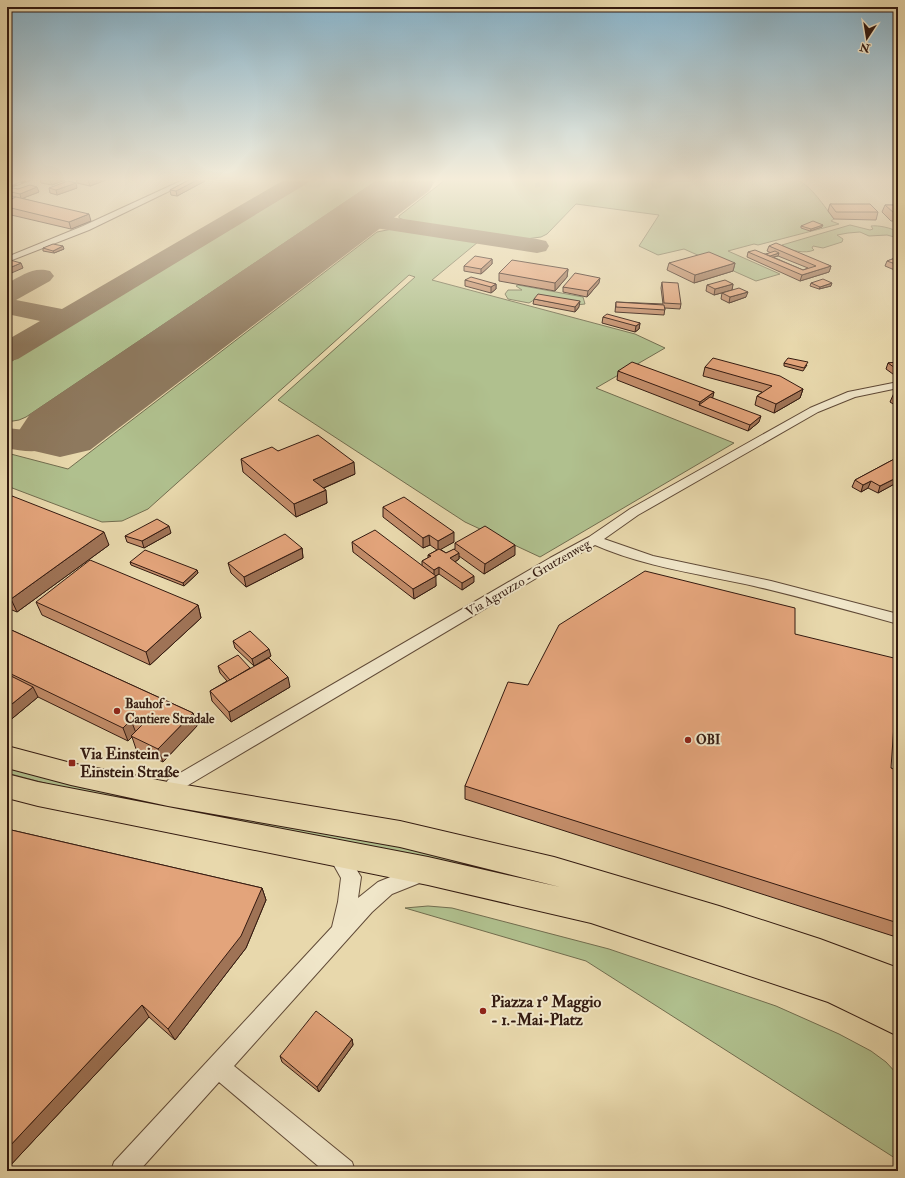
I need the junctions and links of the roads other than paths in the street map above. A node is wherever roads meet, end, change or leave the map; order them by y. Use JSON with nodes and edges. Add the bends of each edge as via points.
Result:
{"nodes":[{"id":1,"x":69,"y":235,"type":"edge"},
{"id":2,"x":7,"y":260,"type":"edge"},
{"id":3,"x":898,"y":386,"type":"edge"},
{"id":4,"x":594,"y":540,"type":"junction"},
{"id":5,"x":898,"y":619,"type":"edge"},
{"id":6,"x":7,"y":758,"type":"edge"},
{"id":7,"x":7,"y":786,"type":"edge"},
{"id":8,"x":168,"y":794,"type":"junction"},
{"id":9,"x":336,"y":853,"type":"junction"},
{"id":10,"x":428,"y":871,"type":"junction"},
{"id":11,"x":340,"y":932,"type":"junction"},
{"id":12,"x":740,"y":956,"type":"junction"},
{"id":13,"x":898,"y":985,"type":"edge"},
{"id":14,"x":898,"y":1019,"type":"edge"},
{"id":15,"x":898,"y":1034,"type":"edge"},
{"id":16,"x":218,"y":1067,"type":"junction"},
{"id":17,"x":123,"y":1171,"type":"edge"},
{"id":18,"x":343,"y":1171,"type":"edge"}],
"edges":[{"from":1,"to":2,"type":"street"},
{"from":3,"to":4,"type":"street","name":"Via Agruzzo - Grutzenweg","via":[[852,394],[814,410],[634,512]]},
{"from":4,"to":5,"type":"street","via":[[638,556],[769,585]]},
{"from":4,"to":8,"type":"street","name":"Via Agruzzo - Grutzenweg","via":[[174,785]]},
{"from":6,"to":8,"type":"main road"},
{"from":7,"to":9,"type":"main road"},
{"from":8,"to":13,"type":"main road","via":[[400,834],[554,871],[775,940]]},
{"from":9,"to":10,"type":"main road"},
{"from":9,"to":11,"type":"street","via":[[351,877]]},
{"from":10,"to":11,"type":"street","via":[[385,888]]},
{"from":10,"to":12,"type":"main road","via":[[591,908]]},
{"from":11,"to":16,"type":"street"},
{"from":12,"to":14,"type":"main road","via":[[833,987]]},
{"from":12,"to":15,"type":"main road","via":[[841,1003]]},
{"from":16,"to":17,"type":"street"},
{"from":16,"to":18,"type":"street"}]}
